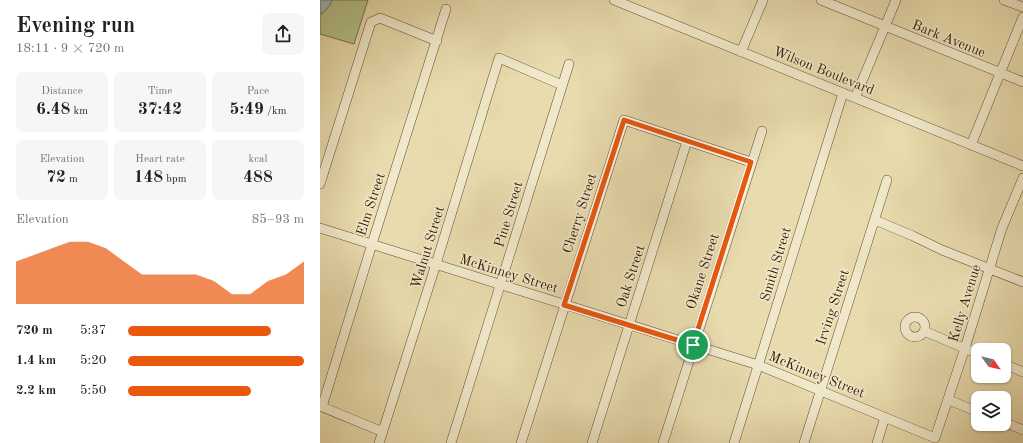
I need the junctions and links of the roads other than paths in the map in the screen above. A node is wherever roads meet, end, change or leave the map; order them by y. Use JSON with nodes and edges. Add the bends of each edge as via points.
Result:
{"nodes":[{"id":1,"x":614,"y":0,"type":"edge"},
{"id":2,"x":763,"y":0,"type":"edge"},
{"id":3,"x":821,"y":0,"type":"edge"},
{"id":4,"x":896,"y":0,"type":"edge"},
{"id":5,"x":1004,"y":0,"type":"edge"},
{"id":6,"x":628,"y":3,"type":"edge"},
{"id":7,"x":1023,"y":7,"type":"edge"},
{"id":8,"x":446,"y":9,"type":"dead end"},
{"id":9,"x":1023,"y":17,"type":"edge"},
{"id":10,"x":885,"y":26,"type":"junction"},
{"id":11,"x":437,"y":41,"type":"junction"},
{"id":12,"x":741,"y":52,"type":"junction"},
{"id":13,"x":569,"y":64,"type":"dead end"},
{"id":14,"x":1000,"y":73,"type":"junction"},
{"id":15,"x":1023,"y":82,"type":"edge"},
{"id":16,"x":562,"y":85,"type":"junction"},
{"id":17,"x":843,"y":93,"type":"junction"},
{"id":18,"x":856,"y":98,"type":"junction"},
{"id":19,"x":762,"y":131,"type":"dead end"},
{"id":20,"x":687,"y":141,"type":"junction"},
{"id":21,"x":971,"y":145,"type":"junction"},
{"id":22,"x":751,"y":162,"type":"junction"},
{"id":23,"x":1023,"y":166,"type":"edge"},
{"id":24,"x":1023,"y":178,"type":"edge"},
{"id":25,"x":887,"y":180,"type":"dead end"},
{"id":26,"x":320,"y":184,"type":"edge"},
{"id":27,"x":875,"y":220,"type":"junction"},
{"id":28,"x":320,"y":228,"type":"edge"},
{"id":29,"x":372,"y":244,"type":"junction"},
{"id":30,"x":436,"y":264,"type":"junction"},
{"id":31,"x":989,"y":269,"type":"junction"},
{"id":32,"x":1023,"y":282,"type":"edge"},
{"id":33,"x":501,"y":284,"type":"junction"},
{"id":34,"x":564,"y":305,"type":"junction"},
{"id":35,"x":629,"y":325,"type":"junction"},
{"id":36,"x":924,"y":331,"type":"dead end"},
{"id":37,"x":693,"y":345,"type":"junction"},
{"id":38,"x":965,"y":348,"type":"junction"},
{"id":39,"x":971,"y":351,"type":"edge"},
{"id":40,"x":758,"y":365,"type":"junction"},
{"id":41,"x":1011,"y":367,"type":"edge"},
{"id":42,"x":1023,"y":372,"type":"edge"},
{"id":43,"x":821,"y":390,"type":"junction"},
{"id":44,"x":948,"y":400,"type":"junction"},
{"id":45,"x":321,"y":406,"type":"edge"},
{"id":46,"x":971,"y":409,"type":"edge"},
{"id":47,"x":885,"y":417,"type":"junction"},
{"id":48,"x":1011,"y":425,"type":"edge"},
{"id":49,"x":1023,"y":430,"type":"edge"},
{"id":50,"x":383,"y":432,"type":"junction"},
{"id":51,"x":935,"y":438,"type":"joint"},
{"id":52,"x":380,"y":443,"type":"edge"},
{"id":53,"x":451,"y":443,"type":"edge"},
{"id":54,"x":521,"y":443,"type":"edge"},
{"id":55,"x":592,"y":443,"type":"edge"},
{"id":56,"x":663,"y":443,"type":"edge"},
{"id":57,"x":734,"y":443,"type":"edge"},
{"id":58,"x":804,"y":443,"type":"edge"},
{"id":59,"x":877,"y":443,"type":"edge"}],
"edges":[{"from":1,"to":6,"type":"street","name":"Wilson Boulevard"},
{"from":2,"to":12,"type":"street"},
{"from":3,"to":10,"type":"street","name":"Bark Avenue"},
{"from":4,"to":10,"type":"street"},
{"from":5,"to":7,"type":"street"},
{"from":6,"to":12,"type":"street","name":"Wilson Boulevard"},
{"from":8,"to":11,"type":"street","name":"Elm Street"},
{"from":9,"to":14,"type":"street"},
{"from":10,"to":14,"type":"street","name":"Bark Avenue"},
{"from":10,"to":18,"type":"street"},
{"from":11,"to":26,"type":"street","via":[[380,18],[370,22]]},
{"from":11,"to":29,"type":"street","name":"Elm Street"},
{"from":12,"to":17,"type":"street","name":"Wilson Boulevard"},
{"from":13,"to":16,"type":"street","name":"Pine Street"},
{"from":14,"to":15,"type":"street","name":"Bark Avenue"},
{"from":14,"to":21,"type":"street"},
{"from":16,"to":30,"type":"street","name":"Walnut Street","via":[[499,58]]},
{"from":16,"to":33,"type":"street","name":"Pine Street"},
{"from":17,"to":18,"type":"street","name":"Wilson Boulevard"},
{"from":17,"to":40,"type":"street","name":"Smith Street"},
{"from":18,"to":21,"type":"street","name":"Wilson Boulevard"},
{"from":19,"to":22,"type":"street","name":"Okane Street"},
{"from":20,"to":22,"type":"street","name":"Cherry Street"},
{"from":20,"to":34,"type":"street","name":"Cherry Street","via":[[624,120]]},
{"from":20,"to":35,"type":"street","name":"Oak Street"},
{"from":21,"to":23,"type":"street","name":"Wilson Boulevard"},
{"from":22,"to":37,"type":"street","name":"Okane Street"},
{"from":24,"to":31,"type":"street","name":"Kelly Avenue","via":[[1002,228]]},
{"from":25,"to":27,"type":"street","name":"Irving Street"},
{"from":27,"to":31,"type":"street"},
{"from":27,"to":43,"type":"street","name":"Irving Street"},
{"from":28,"to":29,"type":"street","name":"McKinney Street"},
{"from":29,"to":30,"type":"street","name":"McKinney Street"},
{"from":29,"to":45,"type":"street","name":"Elm Street"},
{"from":30,"to":33,"type":"street","name":"McKinney Street"},
{"from":30,"to":50,"type":"street","name":"Walnut Street"},
{"from":31,"to":32,"type":"street"},
{"from":31,"to":38,"type":"street","name":"Kelly Avenue"},
{"from":33,"to":34,"type":"street","name":"McKinney Street"},
{"from":33,"to":53,"type":"street","name":"Pine Street"},
{"from":34,"to":35,"type":"street","name":"McKinney Street"},
{"from":34,"to":54,"type":"street","name":"Cherry Street"},
{"from":35,"to":37,"type":"street","name":"McKinney Street"},
{"from":35,"to":55,"type":"street","name":"Oak Street"},
{"from":36,"to":38,"type":"street"},
{"from":37,"to":40,"type":"street","name":"McKinney Street"},
{"from":37,"to":56,"type":"street","name":"Okane Street"},
{"from":38,"to":39,"type":"street"},
{"from":38,"to":44,"type":"street","name":"Kelly Avenue"},
{"from":40,"to":43,"type":"street","name":"McKinney Street"},
{"from":40,"to":57,"type":"street","name":"Smith Street"},
{"from":41,"to":42,"type":"street"},
{"from":43,"to":47,"type":"street","name":"McKinney Street"},
{"from":43,"to":58,"type":"street","name":"Irving Street"},
{"from":44,"to":46,"type":"street"},
{"from":44,"to":51,"type":"street","name":"Kelly Avenue"},
{"from":45,"to":50,"type":"street"},
{"from":47,"to":51,"type":"street","name":"McKinney Street"},
{"from":47,"to":59,"type":"street"},
{"from":48,"to":49,"type":"street"},
{"from":50,"to":52,"type":"street","name":"Walnut Street"}]}
